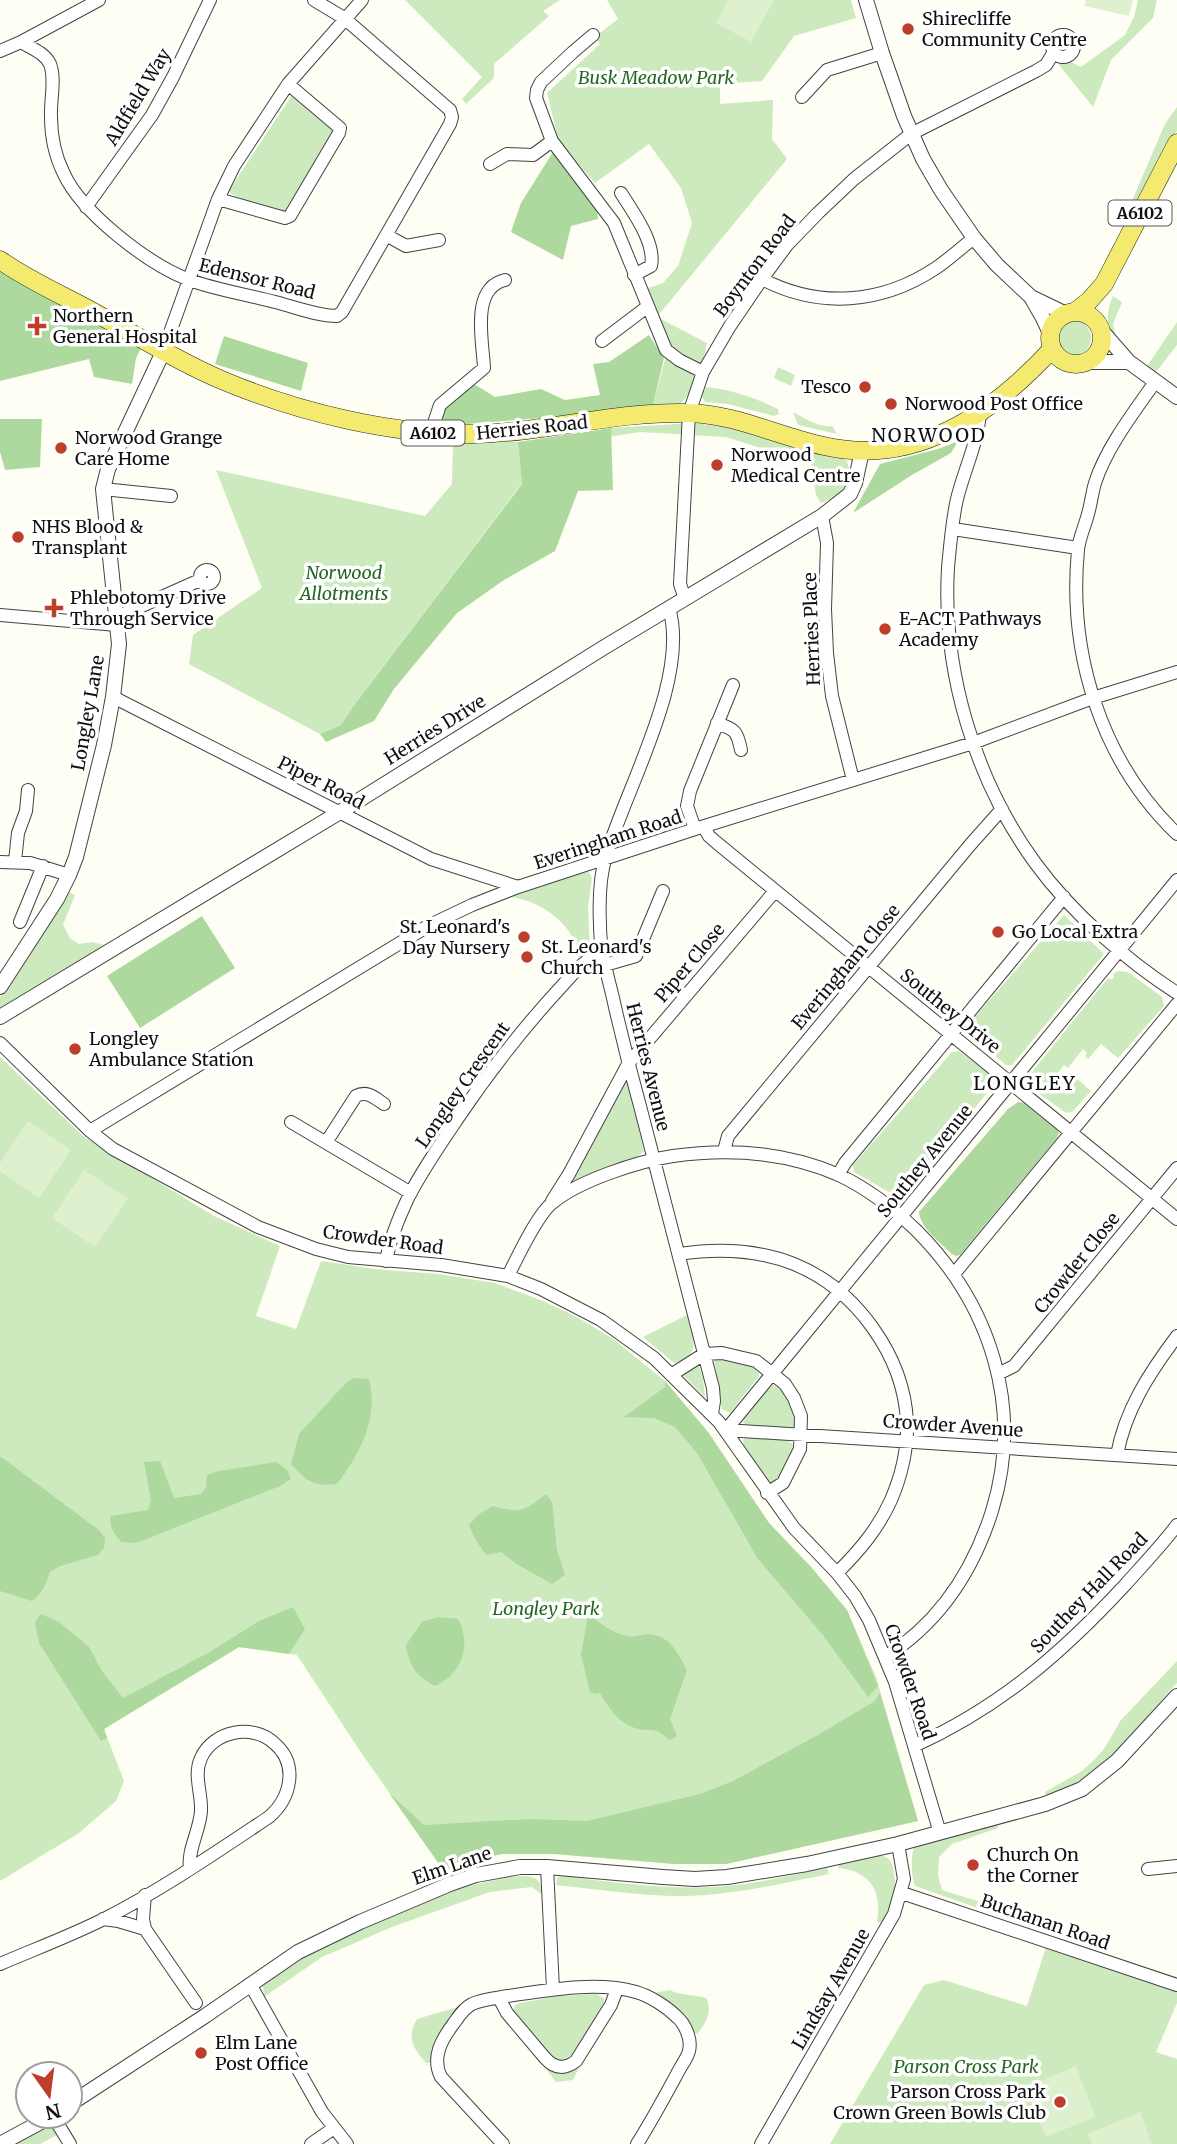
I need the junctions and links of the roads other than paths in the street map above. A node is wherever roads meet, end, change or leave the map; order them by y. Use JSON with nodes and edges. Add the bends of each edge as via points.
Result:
{"nodes":[{"id":1,"x":99,"y":0,"type":"edge"},
{"id":2,"x":210,"y":0,"type":"edge"},
{"id":3,"x":314,"y":0,"type":"edge"},
{"id":4,"x":362,"y":0,"type":"edge"},
{"id":5,"x":866,"y":0,"type":"edge"},
{"id":6,"x":344,"y":18,"type":"junction"},
{"id":7,"x":593,"y":35,"type":"dead end"},
{"id":8,"x":21,"y":42,"type":"junction"},
{"id":9,"x":0,"y":51,"type":"edge"},
{"id":10,"x":1054,"y":52,"type":"dead end"},
{"id":11,"x":882,"y":53,"type":"junction"},
{"id":12,"x":288,"y":83,"type":"junction"},
{"id":13,"x":802,"y":97,"type":"dead end"},
{"id":14,"x":911,"y":134,"type":"junction"},
{"id":15,"x":552,"y":142,"type":"junction"},
{"id":16,"x":1177,"y":143,"type":"edge"},
{"id":17,"x":490,"y":164,"type":"dead end"},
{"id":18,"x":621,"y":193,"type":"dead end"},
{"id":19,"x":218,"y":199,"type":"junction"},
{"id":20,"x":86,"y":207,"type":"junction"},
{"id":21,"x":386,"y":235,"type":"junction"},
{"id":22,"x":974,"y":238,"type":"junction"},
{"id":23,"x":439,"y":240,"type":"dead end"},
{"id":24,"x":0,"y":260,"type":"edge"},
{"id":25,"x":634,"y":275,"type":"junction"},
{"id":26,"x":188,"y":279,"type":"junction"},
{"id":27,"x":762,"y":279,"type":"junction"},
{"id":28,"x":505,"y":280,"type":"dead end"},
{"id":29,"x":1104,"y":284,"type":"junction"},
{"id":30,"x":1031,"y":298,"type":"junction"},
{"id":31,"x":647,"y":307,"type":"junction"},
{"id":32,"x":1071,"y":312,"type":"junction"},
{"id":33,"x":1100,"y":327,"type":"junction"},
{"id":34,"x":601,"y":341,"type":"dead end"},
{"id":35,"x":1051,"y":341,"type":"junction"},
{"id":36,"x":163,"y":352,"type":"junction"},
{"id":37,"x":1087,"y":362,"type":"junction"},
{"id":38,"x":1129,"y":362,"type":"junction"},
{"id":39,"x":1067,"y":363,"type":"junction"},
{"id":40,"x":703,"y":372,"type":"junction"},
{"id":41,"x":1031,"y":372,"type":"junction"},
{"id":42,"x":1155,"y":382,"type":"junction"},
{"id":43,"x":1177,"y":397,"type":"edge"},
{"id":44,"x":980,"y":412,"type":"junction"},
{"id":45,"x":690,"y":413,"type":"junction"},
{"id":46,"x":431,"y":432,"type":"junction"},
{"id":47,"x":862,"y":451,"type":"junction"},
{"id":48,"x":103,"y":489,"type":"junction"},
{"id":49,"x":171,"y":496,"type":"dead end"},
{"id":50,"x":822,"y":516,"type":"junction"},
{"id":51,"x":953,"y":530,"type":"junction"},
{"id":52,"x":1078,"y":548,"type":"junction"},
{"id":53,"x":201,"y":580,"type":"dead end"},
{"id":54,"x":685,"y":598,"type":"junction"},
{"id":55,"x":669,"y":608,"type":"junction"},
{"id":56,"x":0,"y":615,"type":"edge"},
{"id":57,"x":117,"y":621,"type":"junction"},
{"id":58,"x":1177,"y":672,"type":"edge"},
{"id":59,"x":733,"y":685,"type":"dead end"},
{"id":60,"x":113,"y":697,"type":"junction"},
{"id":61,"x":1093,"y":698,"type":"junction"},
{"id":62,"x":717,"y":723,"type":"junction"},
{"id":63,"x":973,"y":743,"type":"junction"},
{"id":64,"x":741,"y":750,"type":"dead end"},
{"id":65,"x":853,"y":780,"type":"junction"},
{"id":66,"x":28,"y":790,"type":"dead end"},
{"id":67,"x":1002,"y":809,"type":"junction"},
{"id":68,"x":340,"y":812,"type":"junction"},
{"id":69,"x":700,"y":828,"type":"junction"},
{"id":70,"x":1177,"y":834,"type":"edge"},
{"id":71,"x":605,"y":859,"type":"junction"},
{"id":72,"x":15,"y":861,"type":"junction"},
{"id":73,"x":0,"y":862,"type":"edge"},
{"id":74,"x":43,"y":866,"type":"junction"},
{"id":75,"x":69,"y":875,"type":"junction"},
{"id":76,"x":1177,"y":880,"type":"edge"},
{"id":77,"x":518,"y":887,"type":"junction"},
{"id":78,"x":663,"y":891,"type":"dead end"},
{"id":79,"x":775,"y":891,"type":"junction"},
{"id":80,"x":1064,"y":897,"type":"junction"},
{"id":81,"x":20,"y":922,"type":"dead end"},
{"id":82,"x":1120,"y":952,"type":"junction"},
{"id":83,"x":604,"y":959,"type":"junction"},
{"id":84,"x":868,"y":967,"type":"junction"},
{"id":85,"x":0,"y":987,"type":"edge"},
{"id":86,"x":1177,"y":993,"type":"edge"},
{"id":87,"x":1177,"y":1004,"type":"edge"},
{"id":88,"x":0,"y":1017,"type":"edge"},
{"id":89,"x":950,"y":1034,"type":"junction"},
{"id":90,"x":0,"y":1043,"type":"edge"},
{"id":91,"x":628,"y":1064,"type":"junction"},
{"id":92,"x":1010,"y":1083,"type":"junction"},
{"id":93,"x":384,"y":1104,"type":"dead end"},
{"id":94,"x":292,"y":1122,"type":"dead end"},
{"id":95,"x":90,"y":1131,"type":"junction"},
{"id":96,"x":1071,"y":1132,"type":"junction"},
{"id":97,"x":327,"y":1142,"type":"junction"},
{"id":98,"x":724,"y":1151,"type":"junction"},
{"id":99,"x":654,"y":1159,"type":"junction"},
{"id":100,"x":1177,"y":1168,"type":"edge"},
{"id":101,"x":838,"y":1175,"type":"junction"},
{"id":102,"x":411,"y":1193,"type":"junction"},
{"id":103,"x":1152,"y":1199,"type":"junction"},
{"id":104,"x":550,"y":1205,"type":"junction"},
{"id":105,"x":902,"y":1217,"type":"junction"},
{"id":106,"x":1177,"y":1219,"type":"edge"},
{"id":107,"x":678,"y":1255,"type":"junction"},
{"id":108,"x":386,"y":1261,"type":"junction"},
{"id":109,"x":954,"y":1274,"type":"junction"},
{"id":110,"x":508,"y":1276,"type":"junction"},
{"id":111,"x":839,"y":1292,"type":"junction"},
{"id":112,"x":1177,"y":1336,"type":"edge"},
{"id":113,"x":704,"y":1354,"type":"junction"},
{"id":114,"x":772,"y":1372,"type":"junction"},
{"id":115,"x":998,"y":1374,"type":"junction"},
{"id":116,"x":671,"y":1375,"type":"junction"},
{"id":117,"x":712,"y":1414,"type":"junction"},
{"id":118,"x":726,"y":1430,"type":"junction"},
{"id":119,"x":800,"y":1434,"type":"junction"},
{"id":120,"x":906,"y":1440,"type":"junction"},
{"id":121,"x":1004,"y":1448,"type":"junction"},
{"id":122,"x":1118,"y":1455,"type":"junction"},
{"id":123,"x":1177,"y":1459,"type":"edge"},
{"id":124,"x":767,"y":1493,"type":"junction"},
{"id":125,"x":1177,"y":1525,"type":"edge"},
{"id":126,"x":837,"y":1573,"type":"junction"},
{"id":127,"x":886,"y":1657,"type":"junction"},
{"id":128,"x":1177,"y":1696,"type":"edge"},
{"id":129,"x":914,"y":1746,"type":"junction"},
{"id":130,"x":940,"y":1833,"type":"junction"},
{"id":131,"x":898,"y":1844,"type":"junction"},
{"id":132,"x":1177,"y":1866,"type":"edge"},
{"id":133,"x":548,"y":1867,"type":"junction"},
{"id":134,"x":190,"y":1868,"type":"junction"},
{"id":135,"x":1148,"y":1869,"type":"dead end"},
{"id":136,"x":902,"y":1893,"type":"junction"},
{"id":137,"x":145,"y":1895,"type":"junction"},
{"id":138,"x":103,"y":1919,"type":"junction"},
{"id":139,"x":145,"y":1928,"type":"junction"},
{"id":140,"x":0,"y":1964,"type":"edge"},
{"id":141,"x":250,"y":1984,"type":"junction"},
{"id":142,"x":1177,"y":1985,"type":"edge"},
{"id":143,"x":554,"y":1989,"type":"junction"},
{"id":144,"x":617,"y":1989,"type":"junction"},
{"id":145,"x":499,"y":1998,"type":"junction"},
{"id":146,"x":196,"y":2003,"type":"dead end"},
{"id":147,"x":84,"y":2095,"type":"edge"},
{"id":148,"x":334,"y":2128,"type":"junction"},
{"id":149,"x":26,"y":2130,"type":"edge"},
{"id":150,"x":0,"y":2144,"type":"edge"},
{"id":151,"x":311,"y":2144,"type":"edge"},
{"id":152,"x":348,"y":2144,"type":"edge"},
{"id":153,"x":503,"y":2144,"type":"edge"},
{"id":154,"x":636,"y":2144,"type":"edge"},
{"id":155,"x":761,"y":2144,"type":"edge"}],
"edges":[{"from":1,"to":8,"type":"street"},
{"from":2,"to":20,"type":"street","name":"Aldfield Way","via":[[152,115]]},
{"from":3,"to":6,"type":"street"},
{"from":4,"to":6,"type":"street"},
{"from":5,"to":11,"type":"street"},
{"from":6,"to":12,"type":"street"},
{"from":6,"to":21,"type":"street","via":[[450,110],[452,117]]},
{"from":7,"to":15,"type":"street","via":[[537,90]]},
{"from":8,"to":9,"type":"street"},
{"from":8,"to":20,"type":"street","name":"Edensor Road","via":[[50,63],[53,141],[64,175]]},
{"from":10,"to":14,"type":"street","name":"Boynton Road","via":[[1036,71]]},
{"from":11,"to":13,"type":"street","via":[[827,70]]},
{"from":11,"to":14,"type":"street"},
{"from":12,"to":19,"type":"street"},
{"from":12,"to":19,"type":"street","via":[[340,128],[290,216]]},
{"from":14,"to":22,"type":"street"},
{"from":14,"to":27,"type":"street","name":"Boynton Road","via":[[818,213]]},
{"from":15,"to":17,"type":"street","via":[[533,155],[507,154]]},
{"from":15,"to":25,"type":"street","via":[[614,223]]},
{"from":16,"to":29,"type":"main road","number":"A6102"},
{"from":18,"to":25,"type":"street","via":[[651,253],[651,266]]},
{"from":19,"to":26,"type":"street"},
{"from":20,"to":26,"type":"street","name":"Edensor Road","via":[[144,255]]},
{"from":21,"to":23,"type":"street","via":[[405,246]]},
{"from":21,"to":26,"type":"street","name":"Edensor Road","via":[[337,316]]},
{"from":22,"to":27,"type":"street","via":[[935,268],[867,297],[818,298],[789,292]]},
{"from":22,"to":30,"type":"street"},
{"from":24,"to":36,"type":"main road","name":"Herries Road","number":"A6102"},
{"from":25,"to":31,"type":"street"},
{"from":26,"to":36,"type":"street"},
{"from":27,"to":40,"type":"street","name":"Boynton Road"},
{"from":28,"to":46,"type":"street","via":[[495,285],[481,307],[484,368],[440,405]]},
{"from":29,"to":32,"type":"main road","number":"A6102"},
{"from":29,"to":33,"type":"main road","number":"A6102"},
{"from":30,"to":32,"type":"street"},
{"from":30,"to":35,"type":"street"},
{"from":31,"to":34,"type":"street"},
{"from":31,"to":40,"type":"street","via":[[666,350]]},
{"from":32,"to":33,"type":"main road","via":[[1087,314]]},
{"from":32,"to":35,"type":"main road","number":"A6102","via":[[1053,325]]},
{"from":33,"to":37,"type":"main road","number":"A6102","via":[[1102,345]]},
{"from":33,"to":38,"type":"street"},
{"from":35,"to":39,"type":"main road","via":[[1056,355]]},
{"from":35,"to":41,"type":"main road","number":"A6102"},
{"from":36,"to":46,"type":"main road","name":"Herries Road","number":"A6102","via":[[222,381],[304,409]]},
{"from":36,"to":48,"type":"street","name":"Longley Lane","via":[[117,448]]},
{"from":37,"to":38,"type":"street"},
{"from":37,"to":39,"type":"main road","number":"A6102"},
{"from":38,"to":42,"type":"street"},
{"from":39,"to":41,"type":"main road","number":"A6102"},
{"from":40,"to":45,"type":"street","name":"Boynton Road"},
{"from":41,"to":44,"type":"main road","name":"Herries Road","number":"A6102"},
{"from":42,"to":43,"type":"street"},
{"from":42,"to":52,"type":"street","via":[[1125,425],[1095,482]]},
{"from":44,"to":47,"type":"main road","name":"Herries Road","number":"A6102","via":[[916,445]]},
{"from":44,"to":51,"type":"street"},
{"from":45,"to":46,"type":"main road","name":"Herries Road","number":"A6102","via":[[508,432]]},
{"from":45,"to":47,"type":"main road","name":"Herries Road","number":"A6102","via":[[739,420],[822,446]]},
{"from":45,"to":54,"type":"street","name":"Boynton Road","via":[[680,584]]},
{"from":47,"to":50,"type":"street","name":"Herries Drive","via":[[850,494]]},
{"from":48,"to":49,"type":"street"},
{"from":48,"to":57,"type":"street","name":"Longley Lane"},
{"from":50,"to":54,"type":"street","name":"Herries Drive"},
{"from":50,"to":65,"type":"street","name":"Herries Place","via":[[832,696]]},
{"from":51,"to":52,"type":"street"},
{"from":51,"to":63,"type":"street","via":[[948,615],[959,690]]},
{"from":52,"to":61,"type":"street","via":[[1078,629]]},
{"from":53,"to":57,"type":"street"},
{"from":54,"to":55,"type":"street","name":"Herries Drive"},
{"from":55,"to":68,"type":"street","name":"Herries Drive"},
{"from":55,"to":71,"type":"street","name":"Herries Avenue","via":[[674,630],[669,675],[652,735]]},
{"from":56,"to":57,"type":"street"},
{"from":57,"to":60,"type":"street","name":"Longley Lane"},
{"from":58,"to":61,"type":"street","name":"Everingham Road"},
{"from":59,"to":62,"type":"street"},
{"from":60,"to":68,"type":"street","name":"Piper Road"},
{"from":60,"to":75,"type":"street","name":"Longley Lane"},
{"from":61,"to":63,"type":"street","name":"Everingham Road"},
{"from":61,"to":70,"type":"street","via":[[1110,743],[1136,785]]},
{"from":62,"to":64,"type":"street","via":[[735,730]]},
{"from":62,"to":69,"type":"street","via":[[687,806]]},
{"from":63,"to":65,"type":"street","name":"Everingham Road"},
{"from":63,"to":67,"type":"street"},
{"from":65,"to":69,"type":"street","name":"Everingham Road"},
{"from":66,"to":72,"type":"street"},
{"from":67,"to":80,"type":"street","via":[[1036,865]]},
{"from":67,"to":84,"type":"street","name":"Everingham Close"},
{"from":68,"to":77,"type":"street","name":"Piper Road","via":[[431,859]]},
{"from":68,"to":88,"type":"street","name":"Herries Drive"},
{"from":69,"to":71,"type":"street","name":"Everingham Road"},
{"from":69,"to":79,"type":"street","name":"Southey Drive"},
{"from":71,"to":77,"type":"street","name":"Everingham Road"},
{"from":71,"to":83,"type":"street","name":"Herries Avenue","via":[[600,909]]},
{"from":72,"to":73,"type":"street"},
{"from":72,"to":74,"type":"street"},
{"from":74,"to":75,"type":"street"},
{"from":74,"to":81,"type":"street"},
{"from":75,"to":85,"type":"street","name":"Longley Lane"},
{"from":76,"to":82,"type":"street","name":"Southey Avenue"},
{"from":77,"to":95,"type":"street","name":"Everingham Road","via":[[428,926]]},
{"from":78,"to":83,"type":"street","name":"Longley Crescent","via":[[636,956]]},
{"from":79,"to":84,"type":"street","name":"Southey Drive"},
{"from":79,"to":91,"type":"street","name":"Piper Close"},
{"from":80,"to":82,"type":"street"},
{"from":80,"to":89,"type":"street"},
{"from":82,"to":86,"type":"street"},
{"from":82,"to":92,"type":"street","name":"Southey Avenue"},
{"from":83,"to":91,"type":"street","name":"Herries Avenue"},
{"from":83,"to":102,"type":"street","name":"Longley Crescent","via":[[593,956],[585,962],[513,1041]]},
{"from":84,"to":89,"type":"street","name":"Southey Drive"},
{"from":84,"to":98,"type":"street","name":"Everingham Close","via":[[728,1136]]},
{"from":87,"to":96,"type":"street"},
{"from":89,"to":92,"type":"street","name":"Southey Drive"},
{"from":89,"to":101,"type":"street"},
{"from":90,"to":95,"type":"street","name":"Crowder Road"},
{"from":91,"to":99,"type":"street","name":"Herries Avenue"},
{"from":91,"to":104,"type":"street","name":"Piper Close"},
{"from":92,"to":96,"type":"street","name":"Southey Drive"},
{"from":92,"to":105,"type":"street","name":"Southey Avenue"},
{"from":93,"to":97,"type":"street","via":[[368,1093],[356,1096]]},
{"from":94,"to":97,"type":"street"},
{"from":95,"to":108,"type":"street","name":"Crowder Road","via":[[136,1162],[285,1239],[348,1257]]},
{"from":96,"to":103,"type":"street","name":"Southey Drive"},
{"from":96,"to":109,"type":"street"},
{"from":97,"to":102,"type":"street"},
{"from":98,"to":99,"type":"street"},
{"from":98,"to":101,"type":"street","via":[[775,1156]]},
{"from":99,"to":104,"type":"street","via":[[587,1183]]},
{"from":99,"to":107,"type":"street","name":"Herries Avenue"},
{"from":100,"to":103,"type":"street","name":"Crowder Close"},
{"from":101,"to":105,"type":"street"},
{"from":102,"to":108,"type":"street","name":"Longley Crescent"},
{"from":103,"to":106,"type":"street","name":"Southey Drive"},
{"from":103,"to":115,"type":"street","name":"Crowder Close","via":[[1014,1366]]},
{"from":104,"to":110,"type":"street","name":"Piper Close"},
{"from":105,"to":109,"type":"street"},
{"from":105,"to":111,"type":"street","name":"Southey Avenue"},
{"from":107,"to":111,"type":"street","via":[[737,1250],[766,1255],[795,1264]]},
{"from":107,"to":113,"type":"street","name":"Herries Avenue"},
{"from":108,"to":110,"type":"street","name":"Crowder Road"},
{"from":109,"to":115,"type":"street","via":[[981,1324]]},
{"from":110,"to":116,"type":"street","name":"Crowder Road","via":[[601,1320]]},
{"from":111,"to":114,"type":"street","name":"Southey Avenue"},
{"from":111,"to":120,"type":"street","via":[[874,1329],[890,1357],[905,1404]]},
{"from":112,"to":122,"type":"street","via":[[1142,1386],[1123,1429]]},
{"from":113,"to":114,"type":"street","via":[[739,1356]]},
{"from":113,"to":116,"type":"street"},
{"from":113,"to":117,"type":"street","name":"Herries Avenue","via":[[713,1388]]},
{"from":114,"to":118,"type":"street","name":"Southey Avenue"},
{"from":114,"to":119,"type":"street","via":[[794,1398],[801,1416]]},
{"from":115,"to":121,"type":"street"},
{"from":116,"to":117,"type":"street","name":"Crowder Road"},
{"from":117,"to":118,"type":"street","name":"Crowder Road"},
{"from":118,"to":119,"type":"street","name":"Crowder Avenue"},
{"from":118,"to":124,"type":"street","name":"Crowder Road"},
{"from":119,"to":120,"type":"street","name":"Crowder Avenue"},
{"from":119,"to":124,"type":"street","via":[[800,1449],[783,1483]]},
{"from":120,"to":121,"type":"street","name":"Crowder Avenue"},
{"from":120,"to":126,"type":"street","via":[[886,1511],[870,1538]]},
{"from":121,"to":122,"type":"street","name":"Crowder Avenue"},
{"from":121,"to":127,"type":"street","via":[[997,1494],[966,1573],[923,1629]]},
{"from":122,"to":123,"type":"street","name":"Crowder Avenue"},
{"from":124,"to":126,"type":"street","name":"Crowder Road"},
{"from":125,"to":129,"type":"street","name":"Southey Hall Road","via":[[1107,1604],[1044,1665],[982,1711]]},
{"from":126,"to":127,"type":"street","name":"Crowder Road","via":[[869,1620]]},
{"from":127,"to":129,"type":"street","name":"Crowder Road"},
{"from":128,"to":130,"type":"street","name":"Elm Lane","via":[[1118,1761],[1082,1789]]},
{"from":129,"to":130,"type":"street","name":"Crowder Road"},
{"from":130,"to":131,"type":"street","name":"Elm Lane"},
{"from":131,"to":133,"type":"street","name":"Elm Lane","via":[[727,1877],[663,1877]]},
{"from":131,"to":136,"type":"street","name":"Lindsay Avenue"},
{"from":132,"to":135,"type":"street"},
{"from":133,"to":141,"type":"street","name":"Elm Lane","via":[[497,1870],[450,1884],[330,1936]]},
{"from":133,"to":143,"type":"street"},
{"from":134,"to":134,"type":"street","via":[[269,1817],[284,1801],[290,1783],[286,1764],[282,1752],[266,1737],[244,1732],[222,1735],[201,1758],[201,1810]]},
{"from":134,"to":137,"type":"street"},
{"from":136,"to":142,"type":"street","name":"Buchanan Road"},
{"from":136,"to":155,"type":"street","name":"Lindsay Avenue","via":[[885,1932]]},
{"from":137,"to":138,"type":"street"},
{"from":137,"to":139,"type":"street"},
{"from":138,"to":139,"type":"street"},
{"from":138,"to":140,"type":"street"},
{"from":139,"to":146,"type":"street"},
{"from":141,"to":147,"type":"street","name":"Elm Lane"},
{"from":141,"to":148,"type":"street"},
{"from":143,"to":144,"type":"street"},
{"from":143,"to":145,"type":"street"},
{"from":144,"to":145,"type":"street","via":[[576,2061],[563,2067],[551,2065]]},
{"from":144,"to":154,"type":"street","via":[[639,1993],[675,2014],[683,2023],[690,2050]]},
{"from":145,"to":153,"type":"street","via":[[469,2005],[441,2042],[436,2060],[441,2077]]},
{"from":148,"to":151,"type":"street"},
{"from":148,"to":152,"type":"street"},
{"from":149,"to":150,"type":"street"}]}
